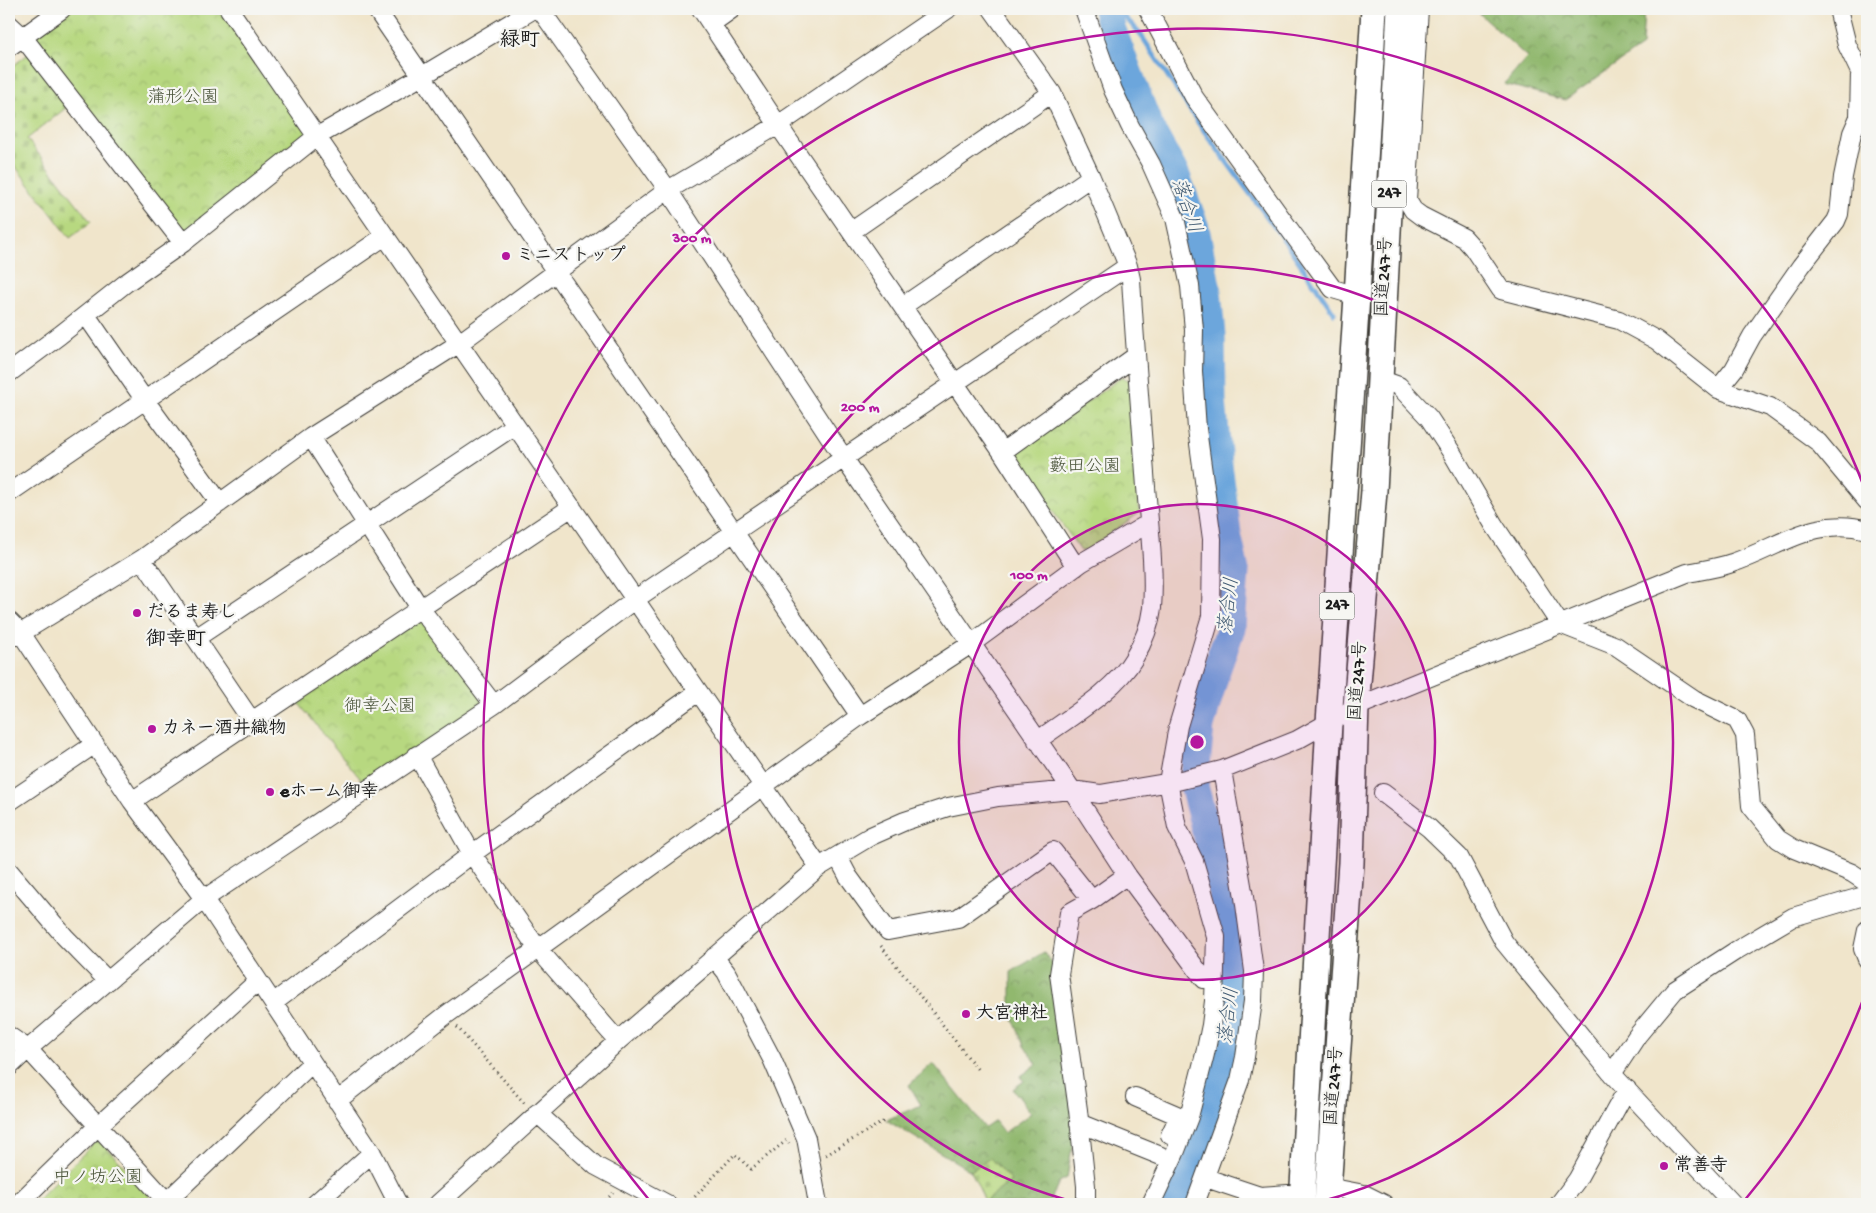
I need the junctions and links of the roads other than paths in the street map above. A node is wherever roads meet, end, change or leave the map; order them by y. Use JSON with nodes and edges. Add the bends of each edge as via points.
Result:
{"nodes":[{"id":1,"x":62,"y":9,"type":"edge"},
{"id":2,"x":229,"y":9,"type":"edge"},
{"id":3,"x":376,"y":9,"type":"edge"},
{"id":4,"x":534,"y":9,"type":"edge"},
{"id":5,"x":540,"y":9,"type":"edge"},
{"id":6,"x":701,"y":9,"type":"edge"},
{"id":7,"x":732,"y":9,"type":"edge"},
{"id":8,"x":948,"y":9,"type":"edge"},
{"id":9,"x":992,"y":9,"type":"edge"},
{"id":10,"x":1084,"y":9,"type":"edge"},
{"id":11,"x":1148,"y":9,"type":"edge"},
{"id":12,"x":1374,"y":9,"type":"edge"},
{"id":13,"x":1400,"y":9,"type":"edge"},
{"id":14,"x":1419,"y":9,"type":"edge"},
{"id":15,"x":1838,"y":9,"type":"edge"},
{"id":16,"x":9,"y":24,"type":"edge"},
{"id":17,"x":711,"y":24,"type":"junction"},
{"id":18,"x":22,"y":36,"type":"junction"},
{"id":19,"x":9,"y":47,"type":"edge"},
{"id":20,"x":422,"y":76,"type":"junction"},
{"id":21,"x":1052,"y":93,"type":"junction"},
{"id":22,"x":778,"y":125,"type":"junction"},
{"id":23,"x":316,"y":137,"type":"junction"},
{"id":24,"x":1091,"y":177,"type":"junction"},
{"id":25,"x":668,"y":190,"type":"junction"},
{"id":26,"x":852,"y":231,"type":"junction"},
{"id":27,"x":385,"y":236,"type":"junction"},
{"id":28,"x":183,"y":243,"type":"junction"},
{"id":29,"x":1128,"y":266,"type":"junction"},
{"id":30,"x":556,"y":272,"type":"junction"},
{"id":31,"x":1357,"y":296,"type":"junction"},
{"id":32,"x":903,"y":306,"type":"junction"},
{"id":33,"x":86,"y":315,"type":"junction"},
{"id":34,"x":458,"y":344,"type":"junction"},
{"id":35,"x":1136,"y":356,"type":"junction"},
{"id":36,"x":9,"y":373,"type":"edge"},
{"id":37,"x":1379,"y":379,"type":"junction"},
{"id":38,"x":955,"y":382,"type":"junction"},
{"id":39,"x":1718,"y":389,"type":"junction"},
{"id":40,"x":144,"y":400,"type":"junction"},
{"id":41,"x":514,"y":426,"type":"junction"},
{"id":42,"x":311,"y":437,"type":"junction"},
{"id":43,"x":1002,"y":452,"type":"junction"},
{"id":44,"x":843,"y":457,"type":"junction"},
{"id":45,"x":9,"y":493,"type":"edge"},
{"id":46,"x":1867,"y":501,"type":"edge"},
{"id":47,"x":220,"y":503,"type":"junction"},
{"id":48,"x":572,"y":507,"type":"junction"},
{"id":49,"x":1148,"y":523,"type":"junction"},
{"id":50,"x":366,"y":525,"type":"junction"},
{"id":51,"x":1867,"y":530,"type":"edge"},
{"id":52,"x":734,"y":531,"type":"junction"},
{"id":53,"x":142,"y":559,"type":"junction"},
{"id":54,"x":1076,"y":566,"type":"junction"},
{"id":55,"x":634,"y":600,"type":"junction"},
{"id":56,"x":420,"y":608,"type":"junction"},
{"id":57,"x":1560,"y":624,"type":"junction"},
{"id":58,"x":13,"y":631,"type":"edge"},
{"id":59,"x":196,"y":638,"type":"junction"},
{"id":60,"x":971,"y":644,"type":"junction"},
{"id":61,"x":698,"y":692,"type":"junction"},
{"id":62,"x":494,"y":705,"type":"junction"},
{"id":63,"x":1356,"y":707,"type":"junction"},
{"id":64,"x":860,"y":716,"type":"junction"},
{"id":65,"x":251,"y":720,"type":"junction"},
{"id":66,"x":1329,"y":723,"type":"junction"},
{"id":67,"x":1037,"y":741,"type":"junction"},
{"id":68,"x":95,"y":744,"type":"junction"},
{"id":69,"x":417,"y":755,"type":"junction"},
{"id":70,"x":1222,"y":770,"type":"junction"},
{"id":71,"x":1172,"y":781,"type":"junction"},
{"id":72,"x":762,"y":786,"type":"junction"},
{"id":73,"x":1072,"y":790,"type":"junction"},
{"id":74,"x":1383,"y":794,"type":"dead end"},
{"id":75,"x":132,"y":801,"type":"junction"},
{"id":76,"x":9,"y":802,"type":"edge"},
{"id":77,"x":472,"y":854,"type":"junction"},
{"id":78,"x":838,"y":857,"type":"junction"},
{"id":79,"x":819,"y":867,"type":"junction"},
{"id":80,"x":9,"y":870,"type":"edge"},
{"id":81,"x":1127,"y":875,"type":"junction"},
{"id":82,"x":1867,"y":883,"type":"edge"},
{"id":83,"x":1867,"y":895,"type":"edge"},
{"id":84,"x":204,"y":899,"type":"junction"},
{"id":85,"x":1092,"y":900,"type":"junction"},
{"id":86,"x":1867,"y":930,"type":"edge"},
{"id":87,"x":538,"y":949,"type":"junction"},
{"id":88,"x":714,"y":957,"type":"junction"},
{"id":89,"x":1867,"y":959,"type":"edge"},
{"id":90,"x":1204,"y":979,"type":"dead end"},
{"id":91,"x":108,"y":981,"type":"junction"},
{"id":92,"x":258,"y":981,"type":"junction"},
{"id":93,"x":273,"y":1003,"type":"junction"},
{"id":94,"x":9,"y":1036,"type":"edge"},
{"id":95,"x":618,"y":1040,"type":"junction"},
{"id":96,"x":28,"y":1049,"type":"junction"},
{"id":97,"x":312,"y":1063,"type":"junction"},
{"id":98,"x":9,"y":1068,"type":"edge"},
{"id":99,"x":1612,"y":1074,"type":"junction"},
{"id":100,"x":1627,"y":1089,"type":"junction"},
{"id":101,"x":1134,"y":1097,"type":"dead end"},
{"id":102,"x":337,"y":1101,"type":"junction"},
{"id":103,"x":537,"y":1114,"type":"junction"},
{"id":104,"x":1079,"y":1123,"type":"junction"},
{"id":105,"x":98,"y":1126,"type":"junction"},
{"id":106,"x":372,"y":1152,"type":"junction"},
{"id":107,"x":1161,"y":1156,"type":"junction"},
{"id":108,"x":1206,"y":1178,"type":"junction"},
{"id":109,"x":1328,"y":1196,"type":"edge"},
{"id":110,"x":1302,"y":1200,"type":"edge"},
{"id":111,"x":166,"y":1203,"type":"edge"},
{"id":112,"x":18,"y":1204,"type":"edge"},
{"id":113,"x":315,"y":1204,"type":"edge"},
{"id":114,"x":398,"y":1204,"type":"edge"},
{"id":115,"x":438,"y":1204,"type":"edge"},
{"id":116,"x":667,"y":1204,"type":"edge"},
{"id":117,"x":818,"y":1204,"type":"edge"},
{"id":118,"x":1086,"y":1204,"type":"edge"},
{"id":119,"x":1141,"y":1204,"type":"edge"},
{"id":120,"x":1151,"y":1204,"type":"edge"},
{"id":121,"x":1195,"y":1204,"type":"edge"},
{"id":122,"x":1384,"y":1204,"type":"edge"},
{"id":123,"x":1558,"y":1204,"type":"edge"},
{"id":124,"x":1733,"y":1204,"type":"edge"}],
"edges":[{"from":1,"to":18,"type":"street"},
{"from":2,"to":23,"type":"street"},
{"from":3,"to":20,"type":"street"},
{"from":4,"to":20,"type":"street"},
{"from":5,"to":25,"type":"street"},
{"from":6,"to":17,"type":"street"},
{"from":7,"to":17,"type":"street"},
{"from":8,"to":22,"type":"street"},
{"from":9,"to":21,"type":"street"},
{"from":10,"to":71,"type":"street","via":[[1113,90],[1175,218],[1190,286],[1197,429],[1212,539],[1211,616],[1178,726]]},
{"from":11,"to":31,"type":"street","via":[[1194,97],[1295,237],[1333,289]]},
{"from":12,"to":31,"type":"highway","name":"国道247号","number":"247"},
{"from":13,"to":37,"type":"highway","name":"国道247号","number":"247"},
{"from":14,"to":39,"type":"street","via":[[1407,200],[1413,210],[1464,238],[1500,290],[1619,320],[1656,340]]},
{"from":15,"to":39,"type":"street","via":[[1847,45],[1860,72],[1859,117],[1852,133],[1839,214]]},
{"from":16,"to":18,"type":"street"},
{"from":17,"to":22,"type":"street"},
{"from":18,"to":19,"type":"street"},
{"from":18,"to":28,"type":"street"},
{"from":20,"to":23,"type":"street"},
{"from":20,"to":30,"type":"street"},
{"from":21,"to":24,"type":"street"},
{"from":21,"to":26,"type":"street"},
{"from":22,"to":25,"type":"street"},
{"from":22,"to":26,"type":"street"},
{"from":23,"to":27,"type":"street"},
{"from":23,"to":28,"type":"street"},
{"from":24,"to":29,"type":"street"},
{"from":24,"to":32,"type":"street"},
{"from":25,"to":30,"type":"street"},
{"from":25,"to":44,"type":"street"},
{"from":26,"to":32,"type":"street"},
{"from":27,"to":34,"type":"street"},
{"from":27,"to":40,"type":"street"},
{"from":28,"to":33,"type":"street"},
{"from":29,"to":35,"type":"street"},
{"from":29,"to":38,"type":"street"},
{"from":30,"to":34,"type":"street"},
{"from":30,"to":52,"type":"street"},
{"from":31,"to":66,"type":"highway","name":"国道247号","number":"247"},
{"from":32,"to":38,"type":"street"},
{"from":33,"to":36,"type":"street"},
{"from":33,"to":40,"type":"street"},
{"from":34,"to":41,"type":"street"},
{"from":34,"to":42,"type":"street"},
{"from":35,"to":43,"type":"street"},
{"from":35,"to":49,"type":"street"},
{"from":37,"to":57,"type":"street","via":[[1399,386],[1429,418],[1494,526]]},
{"from":37,"to":63,"type":"highway","name":"国道247号","number":"247","via":[[1374,491]]},
{"from":38,"to":43,"type":"street"},
{"from":38,"to":44,"type":"street"},
{"from":39,"to":46,"type":"street","via":[[1770,407],[1818,442]]},
{"from":40,"to":45,"type":"street"},
{"from":40,"to":47,"type":"street"},
{"from":41,"to":48,"type":"street"},
{"from":41,"to":50,"type":"street"},
{"from":42,"to":47,"type":"street"},
{"from":42,"to":50,"type":"street"},
{"from":43,"to":54,"type":"street"},
{"from":44,"to":52,"type":"street"},
{"from":44,"to":60,"type":"street"},
{"from":47,"to":53,"type":"street"},
{"from":48,"to":55,"type":"street"},
{"from":48,"to":56,"type":"street"},
{"from":49,"to":54,"type":"street"},
{"from":49,"to":67,"type":"street","via":[[1152,610],[1133,660],[1116,682]]},
{"from":50,"to":56,"type":"street"},
{"from":50,"to":59,"type":"street"},
{"from":51,"to":57,"type":"street","via":[[1822,526],[1732,563],[1687,573]]},
{"from":52,"to":55,"type":"street"},
{"from":52,"to":64,"type":"street"},
{"from":53,"to":58,"type":"street"},
{"from":53,"to":59,"type":"street"},
{"from":54,"to":60,"type":"street"},
{"from":55,"to":61,"type":"street"},
{"from":55,"to":62,"type":"street"},
{"from":56,"to":62,"type":"street"},
{"from":56,"to":65,"type":"street"},
{"from":57,"to":63,"type":"street"},
{"from":57,"to":82,"type":"street","via":[[1616,646],[1694,699],[1737,720],[1745,735],[1751,806],[1778,839],[1794,850],[1852,873]]},
{"from":58,"to":68,"type":"street"},
{"from":59,"to":65,"type":"street"},
{"from":60,"to":64,"type":"street"},
{"from":60,"to":67,"type":"street"},
{"from":61,"to":72,"type":"street"},
{"from":61,"to":77,"type":"street"},
{"from":62,"to":69,"type":"street"},
{"from":63,"to":66,"type":"street"},
{"from":63,"to":109,"type":"highway","name":"国道247号","number":"247","via":[[1351,863]]},
{"from":64,"to":72,"type":"street"},
{"from":65,"to":75,"type":"street"},
{"from":66,"to":70,"type":"street","via":[[1297,740]]},
{"from":66,"to":110,"type":"highway","name":"国道247号","number":"247"},
{"from":67,"to":73,"type":"street"},
{"from":68,"to":75,"type":"street"},
{"from":68,"to":76,"type":"street"},
{"from":69,"to":77,"type":"street"},
{"from":69,"to":84,"type":"street"},
{"from":70,"to":71,"type":"street"},
{"from":70,"to":108,"type":"street","via":[[1254,971],[1253,1001],[1240,1080]]},
{"from":71,"to":73,"type":"street","via":[[1100,794]]},
{"from":71,"to":120,"type":"street","via":[[1177,827],[1194,861],[1216,937],[1214,1001],[1189,1117]]},
{"from":72,"to":79,"type":"street"},
{"from":72,"to":87,"type":"street"},
{"from":73,"to":78,"type":"street","via":[[998,797],[948,807],[871,836]]},
{"from":73,"to":81,"type":"street"},
{"from":74,"to":99,"type":"street","via":[[1429,828],[1458,857],[1504,942]]},
{"from":75,"to":84,"type":"street"},
{"from":77,"to":87,"type":"street"},
{"from":77,"to":93,"type":"street"},
{"from":78,"to":79,"type":"street"},
{"from":78,"to":85,"type":"street","via":[[888,931],[958,918],[1053,851]]},
{"from":79,"to":88,"type":"street"},
{"from":80,"to":91,"type":"street","via":[[65,937]]},
{"from":81,"to":85,"type":"street"},
{"from":81,"to":90,"type":"street"},
{"from":83,"to":99,"type":"street","via":[[1793,917],[1675,990],[1637,1036]]},
{"from":84,"to":91,"type":"street"},
{"from":84,"to":92,"type":"street"},
{"from":85,"to":104,"type":"street","via":[[1069,913],[1059,974]]},
{"from":86,"to":89,"type":"street","via":[[1863,949]]},
{"from":87,"to":95,"type":"street"},
{"from":87,"to":102,"type":"street","via":[[446,1015]]},
{"from":88,"to":95,"type":"street"},
{"from":88,"to":117,"type":"street","via":[[726,972],[772,1059],[806,1138]]},
{"from":91,"to":96,"type":"street"},
{"from":92,"to":93,"type":"street"},
{"from":92,"to":105,"type":"street"},
{"from":93,"to":97,"type":"street"},
{"from":94,"to":96,"type":"street"},
{"from":95,"to":103,"type":"street"},
{"from":96,"to":98,"type":"street"},
{"from":96,"to":105,"type":"street"},
{"from":97,"to":102,"type":"street"},
{"from":97,"to":111,"type":"street"},
{"from":99,"to":100,"type":"street"},
{"from":100,"to":123,"type":"street","via":[[1577,1180]]},
{"from":100,"to":124,"type":"street"},
{"from":101,"to":107,"type":"street","via":[[1179,1116]]},
{"from":102,"to":106,"type":"street"},
{"from":103,"to":115,"type":"street"},
{"from":103,"to":116,"type":"street","via":[[596,1166]]},
{"from":104,"to":107,"type":"street"},
{"from":104,"to":118,"type":"street"},
{"from":105,"to":111,"type":"street"},
{"from":105,"to":112,"type":"street"},
{"from":106,"to":113,"type":"street"},
{"from":106,"to":114,"type":"street"},
{"from":107,"to":119,"type":"street"},
{"from":108,"to":110,"type":"street","via":[[1260,1196],[1288,1194]]},
{"from":108,"to":121,"type":"street"},
{"from":109,"to":122,"type":"street","via":[[1364,1194]]}]}
